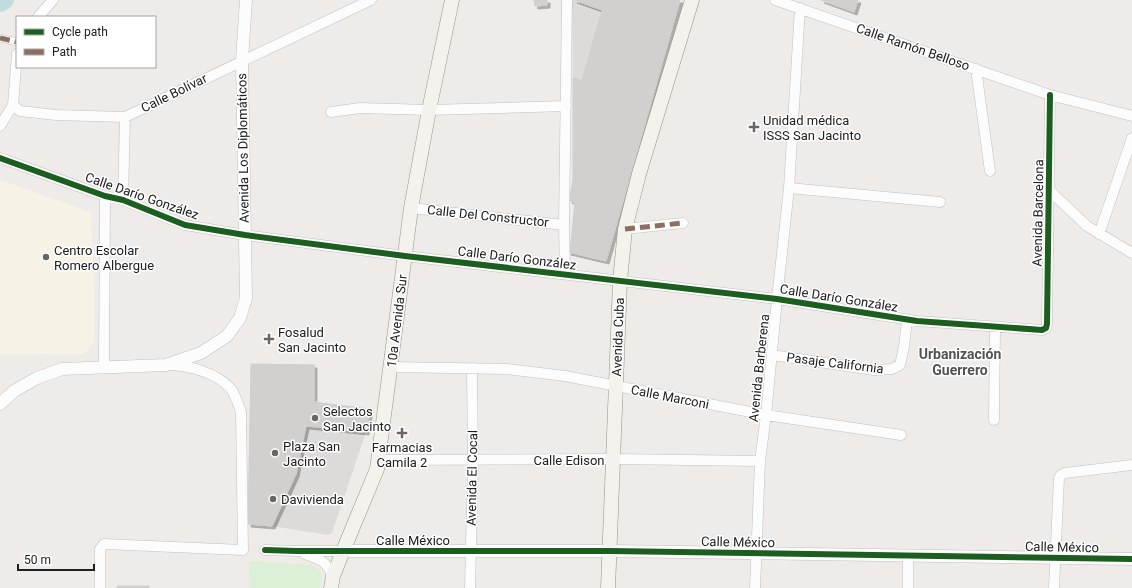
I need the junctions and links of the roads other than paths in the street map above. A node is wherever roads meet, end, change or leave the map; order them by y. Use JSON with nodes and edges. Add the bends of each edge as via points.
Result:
{"nodes":[{"id":1,"x":53,"y":0,"type":"edge"},
{"id":2,"x":246,"y":0,"type":"edge"},
{"id":3,"x":371,"y":0,"type":"edge"},
{"id":4,"x":452,"y":0,"type":"edge"},
{"id":5,"x":567,"y":0,"type":"edge"},
{"id":6,"x":692,"y":0,"type":"edge"},
{"id":7,"x":775,"y":0,"type":"edge"},
{"id":8,"x":800,"y":8,"type":"junction"},
{"id":9,"x":39,"y":16,"type":"edge"},
{"id":10,"x":0,"y":38,"type":"edge"},
{"id":11,"x":16,"y":42,"type":"edge"},
{"id":12,"x":242,"y":60,"type":"junction"},
{"id":13,"x":16,"y":68,"type":"edge"},
{"id":14,"x":976,"y":69,"type":"junction"},
{"id":15,"x":1050,"y":95,"type":"junction"},
{"id":16,"x":13,"y":105,"type":"junction"},
{"id":17,"x":566,"y":106,"type":"junction"},
{"id":18,"x":429,"y":110,"type":"junction"},
{"id":19,"x":331,"y":112,"type":"dead end"},
{"id":20,"x":1132,"y":116,"type":"edge"},
{"id":21,"x":125,"y":117,"type":"junction"},
{"id":22,"x":0,"y":126,"type":"edge"},
{"id":23,"x":1132,"y":138,"type":"edge"},
{"id":24,"x":0,"y":158,"type":"edge"},
{"id":25,"x":990,"y":171,"type":"dead end"},
{"id":26,"x":789,"y":188,"type":"junction"},
{"id":27,"x":1049,"y":190,"type":"junction"},
{"id":28,"x":105,"y":196,"type":"junction"},
{"id":29,"x":123,"y":200,"type":"junction"},
{"id":30,"x":940,"y":202,"type":"dead end"},
{"id":31,"x":411,"y":208,"type":"junction"},
{"id":32,"x":684,"y":223,"type":"dead end"},
{"id":33,"x":564,"y":225,"type":"junction"},
{"id":34,"x":626,"y":229,"type":"junction"},
{"id":35,"x":1099,"y":234,"type":"junction"},
{"id":36,"x":245,"y":235,"type":"junction"},
{"id":37,"x":1132,"y":253,"type":"edge"},
{"id":38,"x":405,"y":256,"type":"junction"},
{"id":39,"x":565,"y":274,"type":"junction"},
{"id":40,"x":620,"y":280,"type":"junction"},
{"id":41,"x":777,"y":299,"type":"junction"},
{"id":42,"x":907,"y":320,"type":"junction"},
{"id":43,"x":995,"y":327,"type":"junction"},
{"id":44,"x":1042,"y":330,"type":"joint"},
{"id":45,"x":772,"y":355,"type":"junction"},
{"id":46,"x":166,"y":365,"type":"junction"},
{"id":47,"x":104,"y":367,"type":"junction"},
{"id":48,"x":391,"y":367,"type":"junction"},
{"id":49,"x":472,"y":368,"type":"junction"},
{"id":50,"x":616,"y":387,"type":"junction"},
{"id":51,"x":0,"y":404,"type":"edge"},
{"id":52,"x":766,"y":415,"type":"junction"},
{"id":53,"x":994,"y":420,"type":"dead end"},
{"id":54,"x":901,"y":435,"type":"dead end"},
{"id":55,"x":613,"y":459,"type":"junction"},
{"id":56,"x":378,"y":460,"type":"junction"},
{"id":57,"x":473,"y":460,"type":"junction"},
{"id":58,"x":760,"y":461,"type":"junction"},
{"id":59,"x":1132,"y":465,"type":"edge"},
{"id":60,"x":265,"y":550,"type":"dead end"},
{"id":61,"x":297,"y":551,"type":"junction"},
{"id":62,"x":343,"y":551,"type":"junction"},
{"id":63,"x":471,"y":551,"type":"junction"},
{"id":64,"x":610,"y":551,"type":"junction"},
{"id":65,"x":757,"y":553,"type":"junction"},
{"id":66,"x":908,"y":556,"type":"junction"},
{"id":67,"x":1055,"y":558,"type":"junction"},
{"id":68,"x":1132,"y":559,"type":"edge"},
{"id":69,"x":332,"y":582,"type":"edge"},
{"id":70,"x":100,"y":588,"type":"edge"},
{"id":71,"x":470,"y":588,"type":"edge"},
{"id":72,"x":608,"y":588,"type":"edge"},
{"id":73,"x":755,"y":588,"type":"edge"},
{"id":74,"x":908,"y":588,"type":"edge"},
{"id":75,"x":1054,"y":588,"type":"edge"}],
"edges":[{"from":1,"to":9,"type":"street"},
{"from":2,"to":12,"type":"street","name":"Avenida Los Diplomáticos"},
{"from":3,"to":12,"type":"street","name":"Calle Bolívar"},
{"from":4,"to":18,"type":"main road","name":"10a Avenida Sur"},
{"from":5,"to":17,"type":"street"},
{"from":6,"to":34,"type":"main road","name":"Avenida Cuba","via":[[639,174]]},
{"from":7,"to":8,"type":"street","name":"Calle Ramón Belloso"},
{"from":8,"to":14,"type":"street","name":"Calle Ramón Belloso"},
{"from":8,"to":26,"type":"street","name":"Avenida Barberena"},
{"from":10,"to":11,"type":"street"},
{"from":12,"to":21,"type":"street","name":"Calle Bolívar"},
{"from":12,"to":36,"type":"street","name":"Avenida Los Diplomáticos"},
{"from":13,"to":16,"type":"street"},
{"from":14,"to":15,"type":"street","name":"Calle Ramón Belloso"},
{"from":14,"to":25,"type":"street"},
{"from":15,"to":20,"type":"street","name":"Calle Ramón Belloso"},
{"from":15,"to":27,"type":"street","name":"Avenida Barcelona"},
{"from":16,"to":21,"type":"street","name":"Calle Bolívar","via":[[20,111],[56,115]]},
{"from":16,"to":22,"type":"street"},
{"from":17,"to":18,"type":"street"},
{"from":17,"to":33,"type":"street"},
{"from":18,"to":19,"type":"street","via":[[360,108]]},
{"from":18,"to":31,"type":"main road","name":"10a Avenida Sur"},
{"from":21,"to":29,"type":"street"},
{"from":23,"to":35,"type":"street"},
{"from":24,"to":28,"type":"street","name":"Calle Darío González"},
{"from":26,"to":30,"type":"street"},
{"from":26,"to":41,"type":"street","name":"Avenida Barberena"},
{"from":27,"to":35,"type":"street"},
{"from":27,"to":44,"type":"street","name":"Avenida Barcelona","via":[[1047,324]]},
{"from":28,"to":29,"type":"street","name":"Calle Darío González"},
{"from":28,"to":47,"type":"street"},
{"from":29,"to":36,"type":"street","name":"Calle Darío González","via":[[185,225]]},
{"from":31,"to":33,"type":"street","name":"Calle Del Constructor"},
{"from":31,"to":38,"type":"main road","name":"10a Avenida Sur"},
{"from":32,"to":34,"type":"street"},
{"from":33,"to":39,"type":"street"},
{"from":34,"to":40,"type":"main road","name":"Avenida Cuba"},
{"from":35,"to":37,"type":"street"},
{"from":36,"to":38,"type":"street","name":"Calle Darío González"},
{"from":36,"to":46,"type":"street","name":"Avenida Los Diplomáticos","via":[[246,298],[240,318],[227,336],[201,353]]},
{"from":38,"to":39,"type":"street","name":"Calle Darío González"},
{"from":38,"to":48,"type":"main road","name":"10a Avenida Sur"},
{"from":39,"to":40,"type":"street","name":"Calle Darío González"},
{"from":40,"to":41,"type":"street","name":"Calle Darío González"},
{"from":40,"to":50,"type":"main road","name":"Avenida Cuba"},
{"from":41,"to":42,"type":"street","name":"Calle Darío González"},
{"from":41,"to":45,"type":"street","name":"Avenida Barberena"},
{"from":42,"to":43,"type":"street","name":"Calle Darío González"},
{"from":42,"to":45,"type":"street","name":"Pasaje California","via":[[900,365],[892,369],[874,370]]},
{"from":43,"to":44,"type":"street","name":"Calle Darío González"},
{"from":43,"to":53,"type":"street"},
{"from":45,"to":52,"type":"street","name":"Avenida Barberena"},
{"from":46,"to":47,"type":"street","name":"Avenida Los Diplomáticos"},
{"from":46,"to":70,"type":"street","via":[[191,367],[206,373],[227,386],[235,396],[241,412],[243,550],[104,544],[100,549]]},
{"from":47,"to":51,"type":"street","name":"Avenida Los Diplomáticos","via":[[62,370],[37,378],[14,391]]},
{"from":48,"to":49,"type":"street","name":"Calle Marconi"},
{"from":48,"to":56,"type":"main road","name":"10a Avenida Sur"},
{"from":49,"to":50,"type":"street","name":"Calle Marconi","via":[[507,369],[565,376]]},
{"from":49,"to":57,"type":"street","name":"Avenida El Cocal"},
{"from":50,"to":52,"type":"street","name":"Calle Marconi"},
{"from":50,"to":55,"type":"main road","name":"Avenida Cuba"},
{"from":52,"to":54,"type":"street","name":"Calle Marconi"},
{"from":52,"to":58,"type":"street","name":"Avenida Barberena"},
{"from":55,"to":57,"type":"street","name":"Calle Edison"},
{"from":55,"to":58,"type":"street","name":"Calle Edison"},
{"from":55,"to":64,"type":"main road","name":"Avenida Cuba"},
{"from":56,"to":57,"type":"street","name":"Calle Edison"},
{"from":56,"to":62,"type":"main road","name":"10a Avenida Sur","via":[[373,479]]},
{"from":57,"to":63,"type":"street","name":"Avenida El Cocal"},
{"from":58,"to":65,"type":"street","name":"Avenida Barberena"},
{"from":59,"to":67,"type":"street","via":[[1061,475]]},
{"from":60,"to":61,"type":"street"},
{"from":61,"to":62,"type":"street"},
{"from":61,"to":69,"type":"street","via":[[326,563]]},
{"from":62,"to":63,"type":"street","name":"Calle México"},
{"from":62,"to":69,"type":"main road","name":"10a Avenida Sur"},
{"from":63,"to":64,"type":"street","name":"Calle México"},
{"from":63,"to":71,"type":"street","name":"Avenida El Cocal"},
{"from":64,"to":65,"type":"street","name":"Calle México"},
{"from":64,"to":72,"type":"main road","name":"Avenida Cuba"},
{"from":65,"to":66,"type":"street","name":"Calle México"},
{"from":65,"to":73,"type":"street","name":"Avenida Barberena"},
{"from":66,"to":67,"type":"street","name":"Calle México"},
{"from":66,"to":74,"type":"street"},
{"from":67,"to":68,"type":"street","name":"Calle México"},
{"from":67,"to":75,"type":"street"}]}
